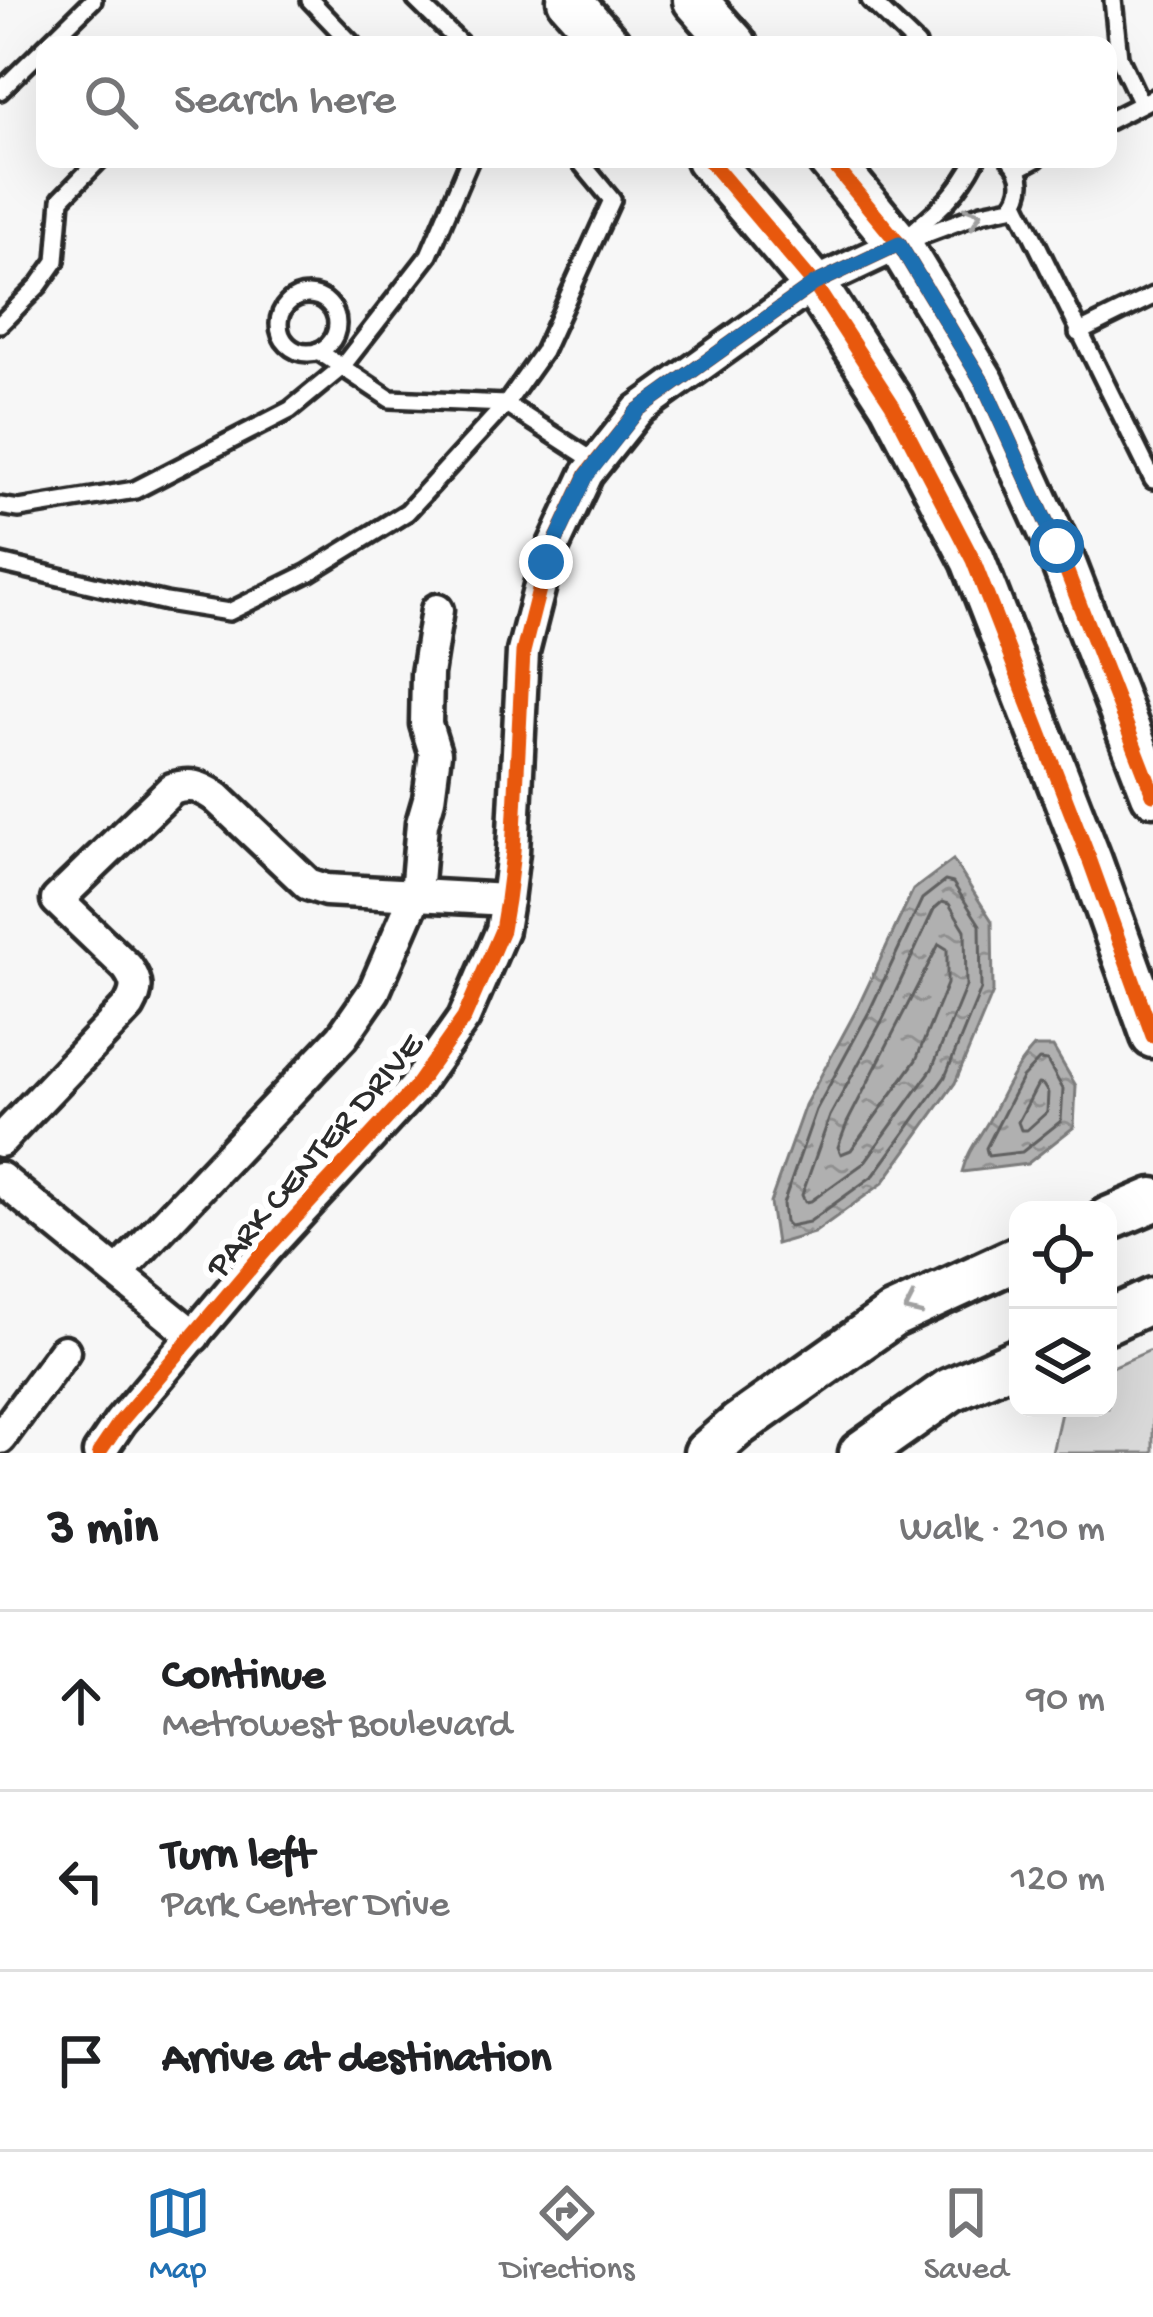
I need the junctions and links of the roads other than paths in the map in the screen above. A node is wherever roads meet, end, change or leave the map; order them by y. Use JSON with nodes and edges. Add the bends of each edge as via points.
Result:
{"nodes":[{"id":1,"x":93,"y":0,"type":"edge"},
{"id":2,"x":310,"y":0,"type":"edge"},
{"id":3,"x":416,"y":0,"type":"edge"},
{"id":4,"x":569,"y":0,"type":"edge"},
{"id":5,"x":695,"y":0,"type":"edge"},
{"id":6,"x":870,"y":0,"type":"edge"},
{"id":7,"x":1113,"y":0,"type":"edge"},
{"id":8,"x":56,"y":36,"type":"edge"},
{"id":9,"x":344,"y":36,"type":"edge"},
{"id":10,"x":453,"y":36,"type":"edge"},
{"id":11,"x":601,"y":36,"type":"edge"},
{"id":12,"x":727,"y":36,"type":"edge"},
{"id":13,"x":908,"y":36,"type":"edge"},
{"id":14,"x":1117,"y":36,"type":"edge"},
{"id":15,"x":1117,"y":38,"type":"edge"},
{"id":16,"x":36,"y":56,"type":"edge"},
{"id":17,"x":0,"y":91,"type":"edge"},
{"id":18,"x":1147,"y":101,"type":"edge"},
{"id":19,"x":1117,"y":116,"type":"edge"},
{"id":20,"x":91,"y":168,"type":"edge"},
{"id":21,"x":466,"y":168,"type":"edge"},
{"id":22,"x":585,"y":168,"type":"edge"},
{"id":23,"x":716,"y":168,"type":"edge"},
{"id":24,"x":836,"y":168,"type":"edge"},
{"id":25,"x":972,"y":168,"type":"edge"},
{"id":26,"x":1016,"y":168,"type":"edge"},
{"id":27,"x":1016,"y":202,"type":"junction"},
{"id":28,"x":899,"y":244,"type":"junction"},
{"id":29,"x":814,"y":284,"type":"junction"},
{"id":30,"x":1153,"y":296,"type":"edge"},
{"id":31,"x":0,"y":324,"type":"edge"},
{"id":32,"x":1078,"y":333,"type":"junction"},
{"id":33,"x":318,"y":351,"type":"dead end"},
{"id":34,"x":341,"y":368,"type":"junction"},
{"id":35,"x":506,"y":404,"type":"junction"},
{"id":36,"x":597,"y":463,"type":"junction"},
{"id":37,"x":1153,"y":481,"type":"edge"},
{"id":38,"x":0,"y":506,"type":"edge"},
{"id":39,"x":0,"y":563,"type":"edge"},
{"id":40,"x":437,"y":610,"type":"dead end"},
{"id":41,"x":1153,"y":794,"type":"edge"},
{"id":42,"x":416,"y":894,"type":"junction"},
{"id":43,"x":507,"y":900,"type":"junction"},
{"id":44,"x":1153,"y":1036,"type":"edge"},
{"id":45,"x":0,"y":1141,"type":"edge"},
{"id":46,"x":0,"y":1178,"type":"edge"},
{"id":47,"x":1153,"y":1200,"type":"edge"},
{"id":48,"x":1117,"y":1215,"type":"edge"},
{"id":49,"x":1009,"y":1262,"type":"edge"},
{"id":50,"x":118,"y":1273,"type":"junction"},
{"id":51,"x":1153,"y":1300,"type":"edge"},
{"id":52,"x":1117,"y":1317,"type":"edge"},
{"id":53,"x":194,"y":1336,"type":"junction"},
{"id":54,"x":64,"y":1352,"type":"dead end"},
{"id":55,"x":1009,"y":1364,"type":"edge"},
{"id":56,"x":0,"y":1438,"type":"edge"},
{"id":57,"x":98,"y":1453,"type":"edge"},
{"id":58,"x":706,"y":1453,"type":"edge"},
{"id":59,"x":861,"y":1453,"type":"edge"}],
"edges":[{"from":1,"to":8,"type":"lane"},
{"from":2,"to":9,"type":"lane"},
{"from":3,"to":10,"type":"lane"},
{"from":4,"to":11,"type":"street"},
{"from":5,"to":12,"type":"street"},
{"from":6,"to":13,"type":"lane"},
{"from":7,"to":14,"type":"lane"},
{"from":15,"to":18,"type":"lane","via":[[1119,57]]},
{"from":16,"to":17,"type":"lane"},
{"from":18,"to":19,"type":"lane"},
{"from":20,"to":31,"type":"lane","via":[[61,200],[56,261]]},
{"from":21,"to":34,"type":"lane","via":[[429,255]]},
{"from":22,"to":35,"type":"lane","via":[[612,200],[543,352]]},
{"from":23,"to":29,"type":"street"},
{"from":24,"to":28,"type":"street"},
{"from":25,"to":28,"type":"lane","via":[[953,197]]},
{"from":26,"to":27,"type":"lane"},
{"from":28,"to":27,"type":"lane","one_way":true},
{"from":27,"to":32,"type":"lane"},
{"from":28,"to":29,"type":"street","name":"PARK CENTER DRIVE"},
{"from":28,"to":41,"type":"street","via":[[991,400]]},
{"from":29,"to":36,"type":"street","name":"PARK CENTER DRIVE","via":[[638,410]]},
{"from":29,"to":44,"type":"street","via":[[892,404],[973,560]]},
{"from":30,"to":32,"type":"lane"},
{"from":32,"to":37,"type":"lane"},
{"from":33,"to":34,"type":"lane"},
{"from":34,"to":35,"type":"lane","via":[[390,398]]},
{"from":34,"to":38,"type":"lane","via":[[290,410],[135,490]]},
{"from":35,"to":36,"type":"lane"},
{"from":35,"to":39,"type":"lane","via":[[407,512],[230,612]]},
{"from":36,"to":43,"type":"street","name":"PARK CENTER DRIVE","via":[[546,562],[523,652]]},
{"from":40,"to":42,"type":"street","via":[[426,724],[435,753]]},
{"from":42,"to":43,"type":"street"},
{"from":42,"to":45,"type":"street","via":[[308,884],[216,797],[187,784],[172,789],[57,900],[127,967],[137,992]]},
{"from":42,"to":50,"type":"street","via":[[374,991],[342,1037]]},
{"from":43,"to":53,"type":"street","name":"PARK CENTER DRIVE","via":[[464,1018],[414,1089]]},
{"from":46,"to":50,"type":"street"},
{"from":47,"to":48,"type":"street"},
{"from":49,"to":58,"type":"street","one_way":true,"via":[[892,1316]]},
{"from":50,"to":53,"type":"street"},
{"from":51,"to":52,"type":"street"},
{"from":53,"to":57,"type":"street","name":"PARK CENTER DRIVE"},
{"from":54,"to":56,"type":"street"},
{"from":55,"to":59,"type":"street","via":[[950,1390]]}]}
